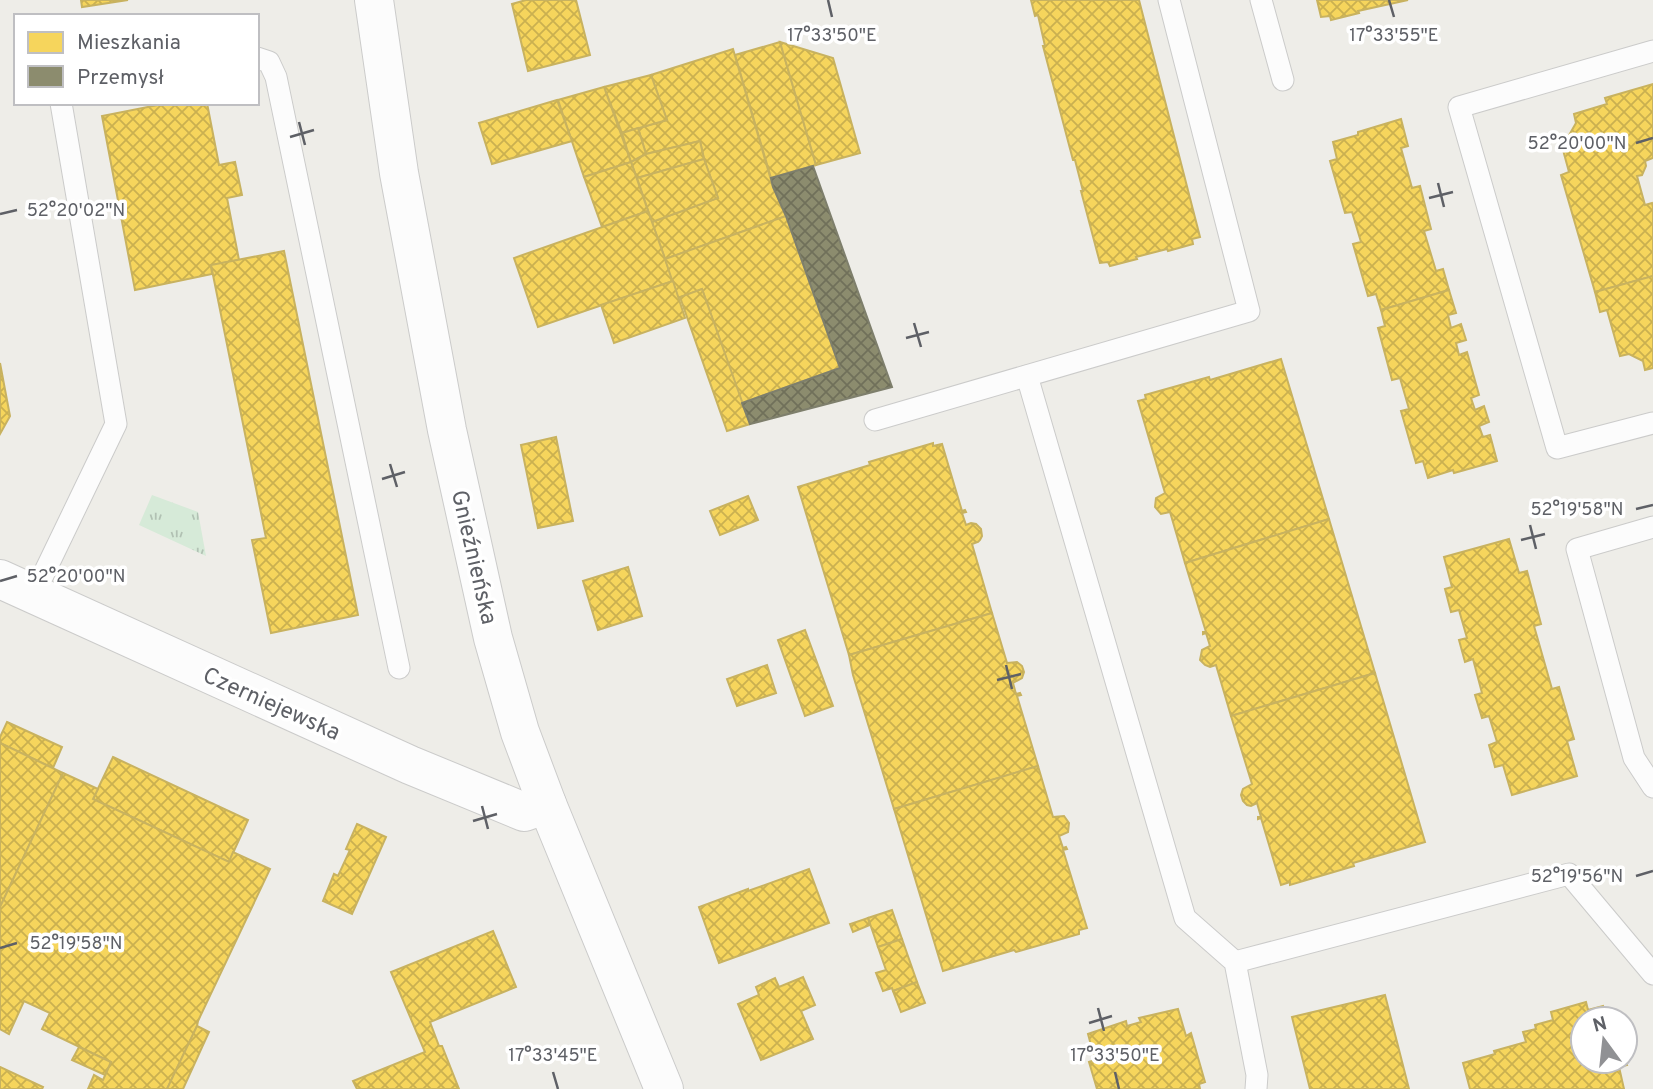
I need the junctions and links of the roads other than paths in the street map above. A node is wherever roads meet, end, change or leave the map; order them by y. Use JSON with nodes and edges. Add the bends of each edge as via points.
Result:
{"nodes":[{"id":1,"x":374,"y":0,"type":"edge"},
{"id":2,"x":1169,"y":0,"type":"edge"},
{"id":3,"x":1261,"y":0,"type":"edge"},
{"id":4,"x":1653,"y":51,"type":"edge"},
{"id":5,"x":259,"y":59,"type":"edge"},
{"id":6,"x":1283,"y":80,"type":"dead end"},
{"id":7,"x":61,"y":105,"type":"edge"},
{"id":8,"x":1027,"y":376,"type":"junction"},
{"id":9,"x":875,"y":420,"type":"dead end"},
{"id":10,"x":1653,"y":424,"type":"edge"},
{"id":11,"x":1653,"y":527,"type":"edge"},
{"id":12,"x":0,"y":579,"type":"edge"},
{"id":13,"x":34,"y":594,"type":"junction"},
{"id":14,"x":399,"y":668,"type":"dead end"},
{"id":15,"x":1653,"y":787,"type":"edge"},
{"id":16,"x":547,"y":804,"type":"junction"},
{"id":17,"x":1235,"y":962,"type":"junction"},
{"id":18,"x":1653,"y":974,"type":"edge"},
{"id":19,"x":664,"y":1089,"type":"edge"},
{"id":20,"x":1256,"y":1089,"type":"edge"}],
"edges":[{"from":1,"to":16,"type":"street","name":"Gnieźnieńska","via":[[399,173],[447,430],[494,638],[520,732]]},
{"from":2,"to":8,"type":"lane","via":[[1249,311]]},
{"from":3,"to":6,"type":"lane"},
{"from":4,"to":10,"type":"lane","via":[[1459,107],[1557,448]]},
{"from":5,"to":14,"type":"lane","via":[[269,62],[276,77]]},
{"from":7,"to":13,"type":"lane","via":[[116,424]]},
{"from":8,"to":9,"type":"lane"},
{"from":8,"to":17,"type":"lane","via":[[1185,918]]},
{"from":11,"to":15,"type":"lane","via":[[1577,549],[1634,758]]},
{"from":12,"to":13,"type":"street","name":"Czerniejewska"},
{"from":13,"to":16,"type":"street","name":"Czerniejewska","via":[[524,812]]},
{"from":16,"to":19,"type":"street","name":"Gnieźnieńska"},
{"from":17,"to":18,"type":"lane","via":[[1569,874]]},
{"from":17,"to":20,"type":"lane"}]}
